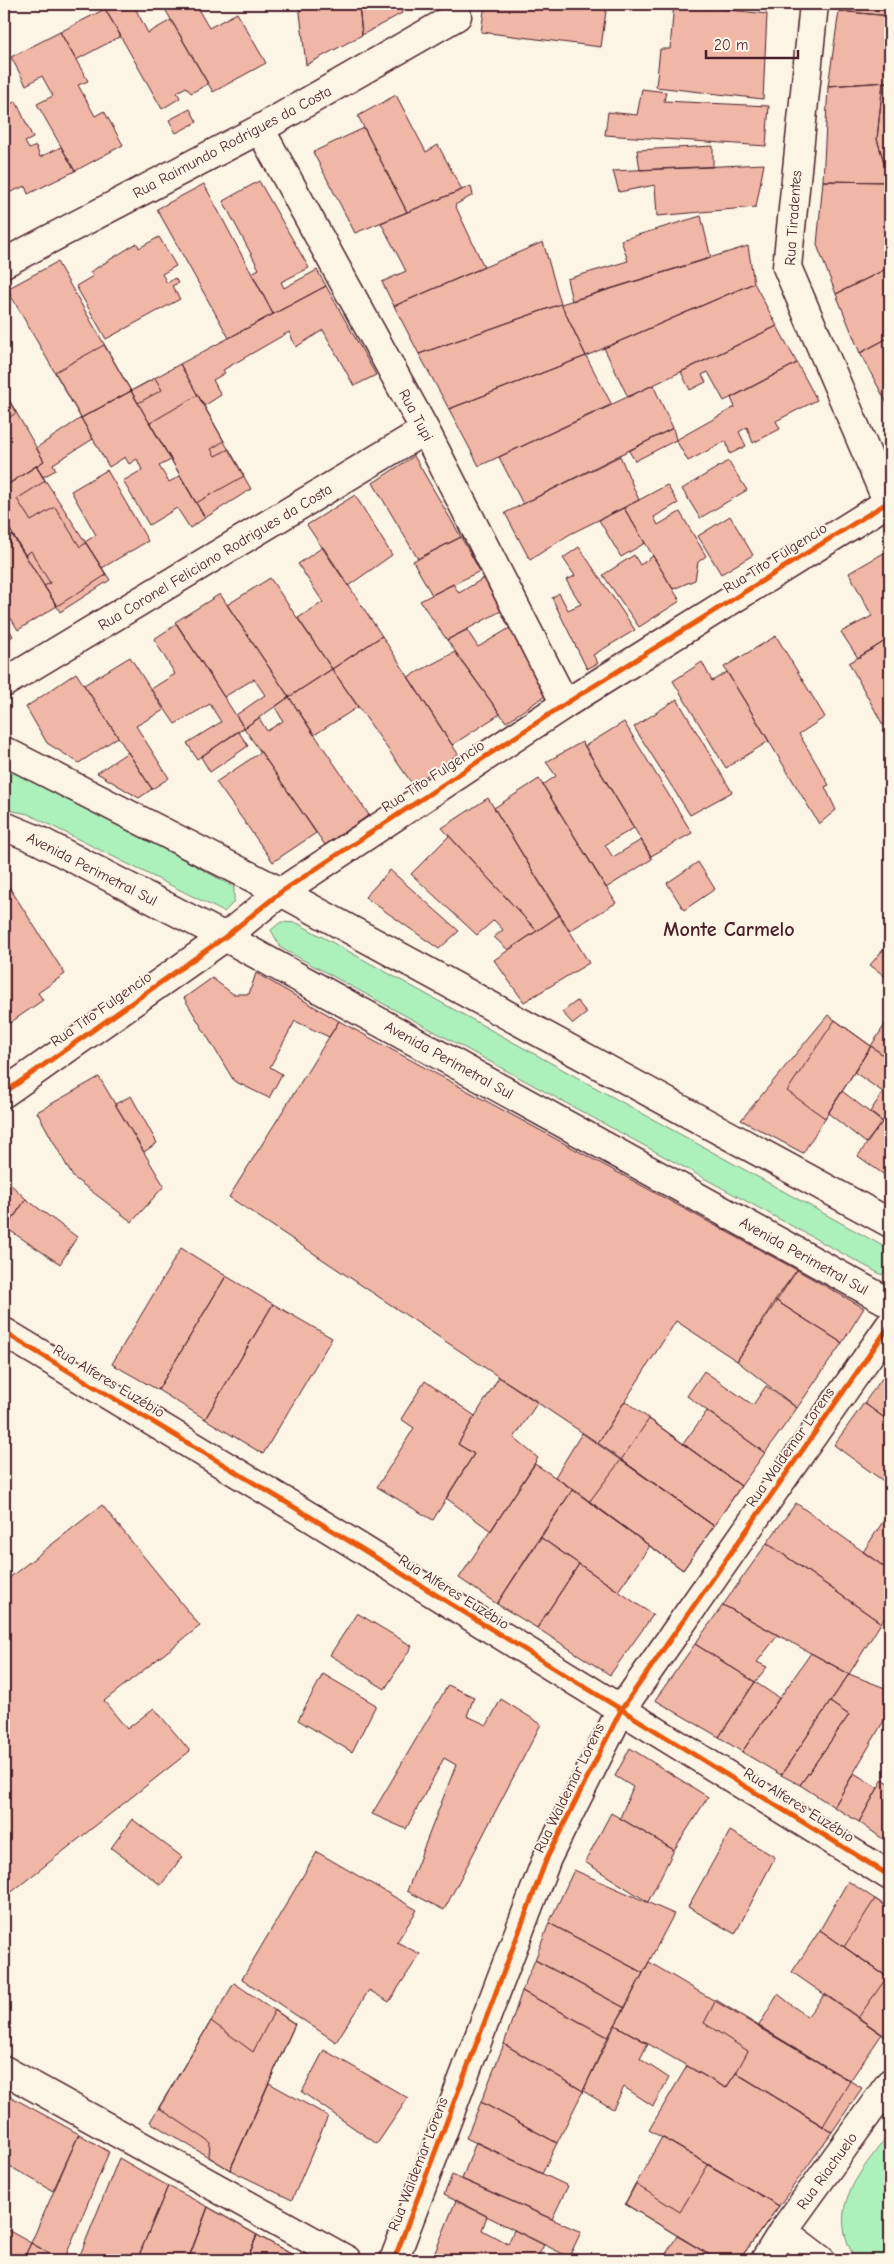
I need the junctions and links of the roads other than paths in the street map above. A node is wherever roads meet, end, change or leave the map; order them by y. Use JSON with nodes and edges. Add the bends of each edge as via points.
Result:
{"nodes":[{"id":1,"x":814,"y":4,"type":"edge"},
{"id":2,"x":457,"y":16,"type":"dead end"},
{"id":3,"x":260,"y":129,"type":"junction"},
{"id":4,"x":4,"y":263,"type":"edge"},
{"id":5,"x":425,"y":430,"type":"junction"},
{"id":6,"x":889,"y":504,"type":"edge"},
{"id":7,"x":4,"y":684,"type":"edge"},
{"id":8,"x":566,"y":704,"type":"junction"},
{"id":9,"x":4,"y":751,"type":"edge"},
{"id":10,"x":4,"y":826,"type":"edge"},
{"id":11,"x":281,"y":892,"type":"junction"},
{"id":12,"x":225,"y":937,"type":"junction"},
{"id":13,"x":4,"y":1093,"type":"edge"},
{"id":14,"x":890,"y":1223,"type":"edge"},
{"id":15,"x":890,"y":1303,"type":"edge"},
{"id":16,"x":890,"y":1325,"type":"edge"},
{"id":17,"x":4,"y":1332,"type":"edge"},
{"id":18,"x":621,"y":1710,"type":"junction"},
{"id":19,"x":890,"y":1876,"type":"edge"},
{"id":20,"x":4,"y":2070,"type":"edge"},
{"id":21,"x":890,"y":2083,"type":"edge"},
{"id":22,"x":783,"y":2232,"type":"junction"},
{"id":23,"x":347,"y":2260,"type":"edge"},
{"id":24,"x":394,"y":2260,"type":"edge"},
{"id":25,"x":765,"y":2260,"type":"edge"},
{"id":26,"x":821,"y":2260,"type":"edge"}],
"edges":[{"from":1,"to":6,"type":"street","name":"Rua Tiradentes","via":[[786,267]]},
{"from":2,"to":3,"type":"street","name":"Rua Raimundo Rodrigues da Costa"},
{"from":3,"to":4,"type":"street","name":"Rua Raimundo Rodrigues da Costa"},
{"from":3,"to":5,"type":"street","name":"Rua Tupi"},
{"from":5,"to":7,"type":"street","name":"Rua Coronel Feliciano Rodrigues da Costa"},
{"from":5,"to":8,"type":"street","name":"Rua Tupi"},
{"from":6,"to":8,"type":"street","name":"Rua Tito Fulgencio"},
{"from":8,"to":11,"type":"street","name":"Rua Tito Fulgencio"},
{"from":9,"to":11,"type":"street"},
{"from":10,"to":12,"type":"street","name":"Avenida Perimetral Sul","via":[[38,840]]},
{"from":11,"to":12,"type":"street","name":"Rua Tito Fulgencio"},
{"from":11,"to":14,"type":"street"},
{"from":12,"to":13,"type":"street","name":"Rua Tito Fulgencio"},
{"from":12,"to":15,"type":"street","name":"Avenida Perimetral Sul"},
{"from":16,"to":18,"type":"street","name":"Rua Waldemar Lorens"},
{"from":17,"to":18,"type":"street","name":"Rua Alferes Euzébio"},
{"from":18,"to":19,"type":"street","name":"Rua Alferes Euzébio"},
{"from":18,"to":24,"type":"street","name":"Rua Waldemar Lorens","via":[[547,1858]]},
{"from":20,"to":23,"type":"street"},
{"from":21,"to":22,"type":"street","name":"Rua Riachuelo"},
{"from":22,"to":25,"type":"street","name":"Rua Riachuelo"},
{"from":22,"to":26,"type":"street"}]}
